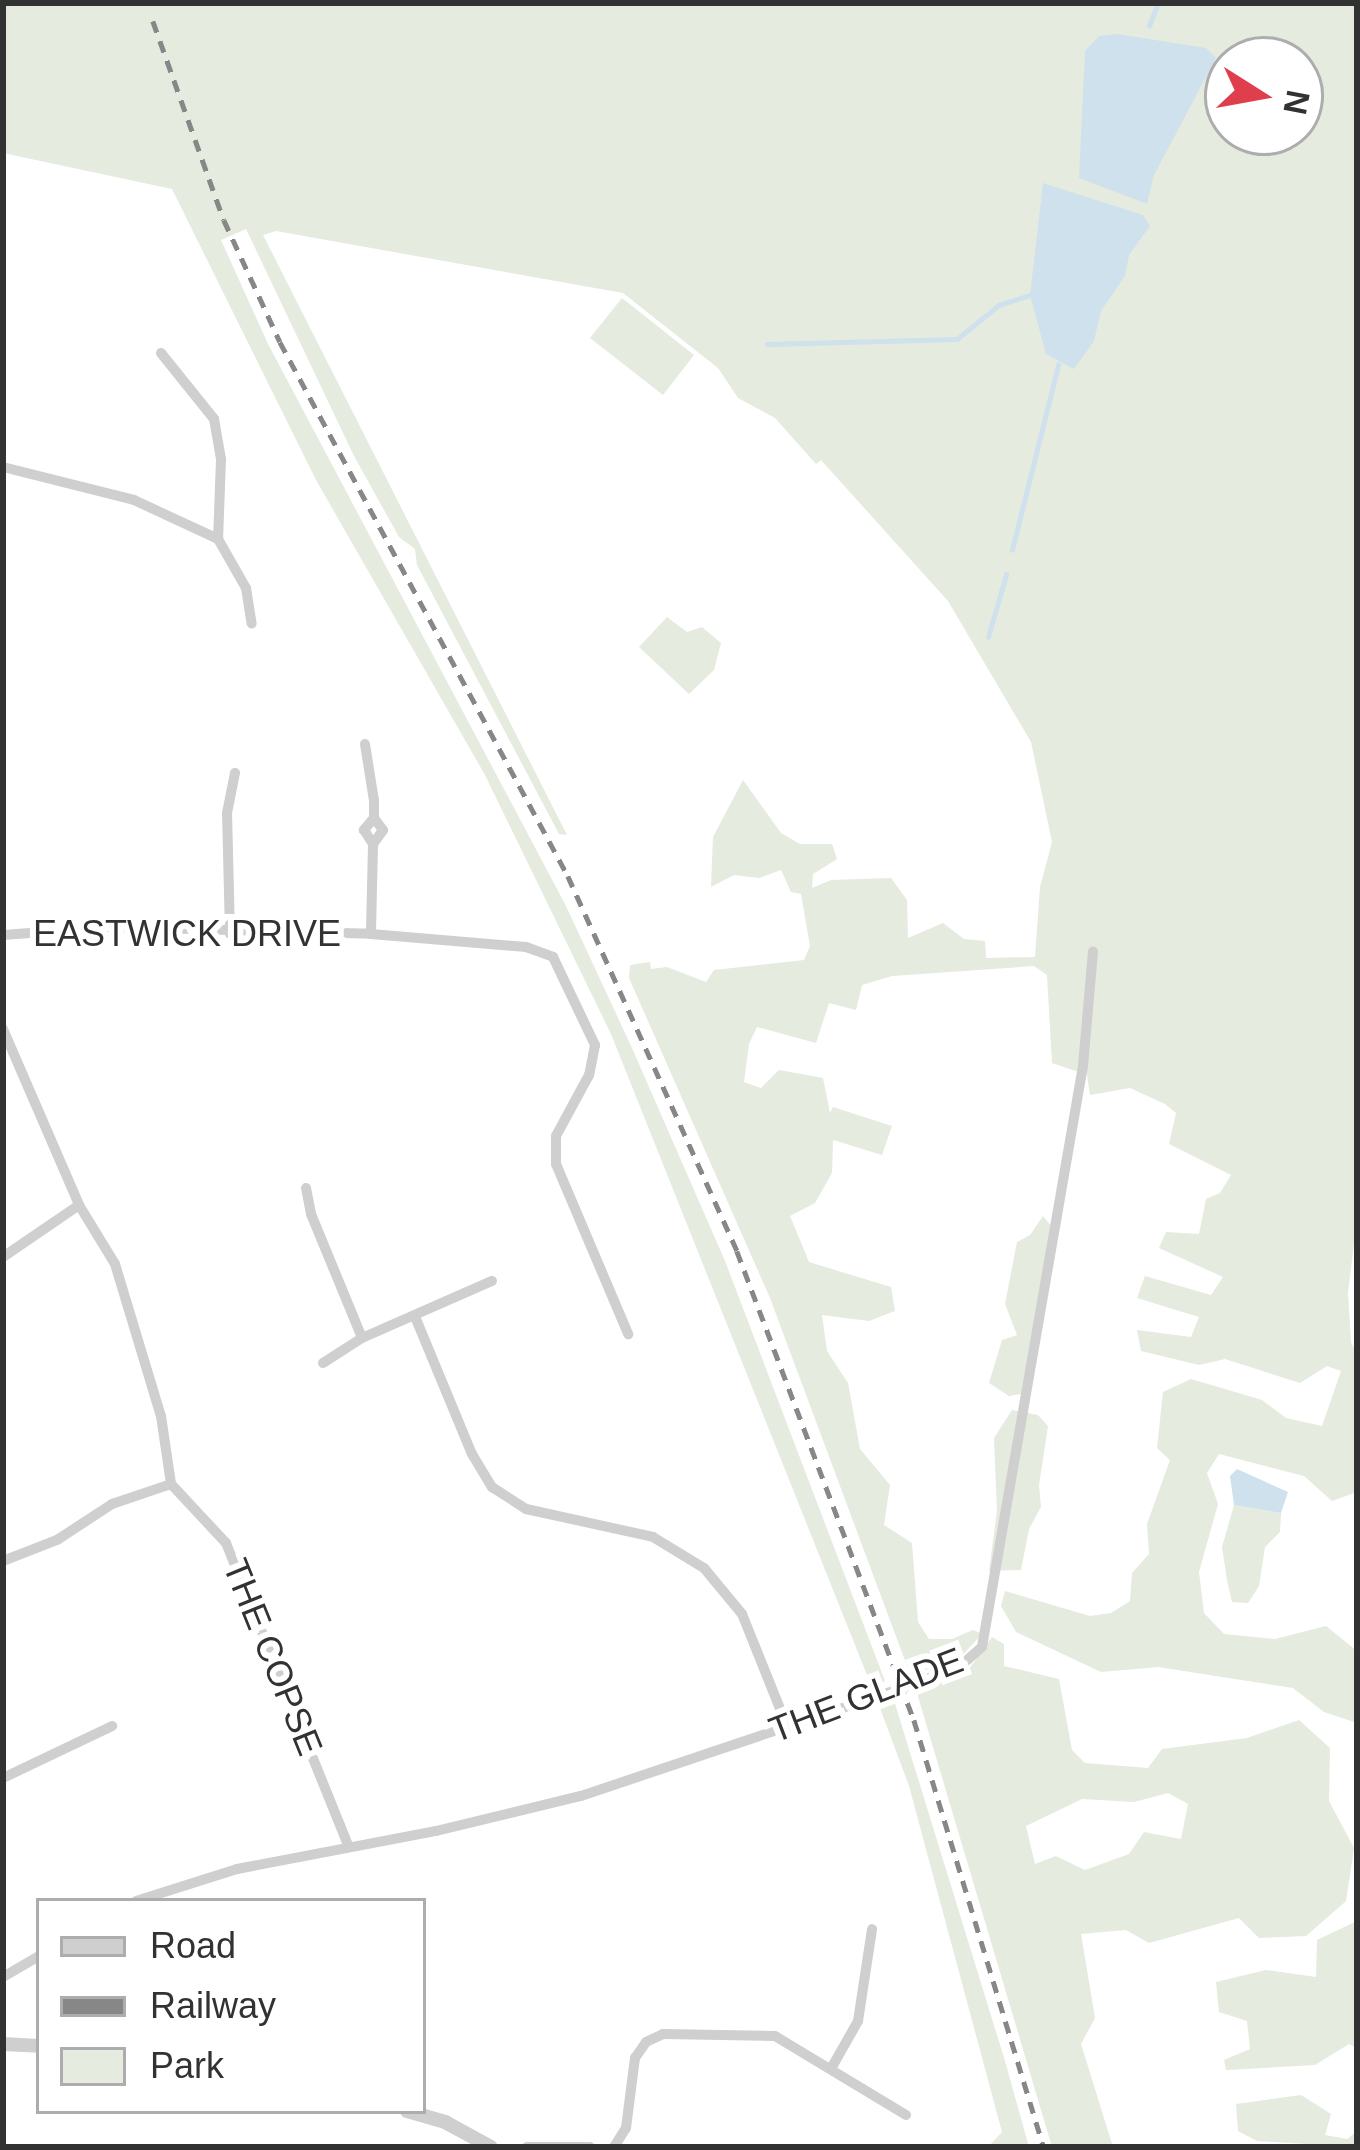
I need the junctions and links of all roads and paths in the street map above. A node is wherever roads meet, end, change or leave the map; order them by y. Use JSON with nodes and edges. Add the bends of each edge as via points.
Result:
{"nodes":[{"id":1,"x":161,"y":353,"type":"dead end"},
{"id":2,"x":3,"y":467,"type":"edge"},
{"id":3,"x":218,"y":538,"type":"junction"},
{"id":4,"x":252,"y":624,"type":"dead end"},
{"id":5,"x":364,"y":744,"type":"dead end"},
{"id":6,"x":235,"y":773,"type":"dead end"},
{"id":7,"x":230,"y":934,"type":"junction"},
{"id":8,"x":371,"y":934,"type":"junction"},
{"id":9,"x":3,"y":935,"type":"edge"},
{"id":10,"x":1093,"y":951,"type":"dead end"},
{"id":11,"x":3,"y":1028,"type":"edge"},
{"id":12,"x":306,"y":1188,"type":"dead end"},
{"id":13,"x":79,"y":1205,"type":"junction"},
{"id":14,"x":3,"y":1257,"type":"edge"},
{"id":15,"x":492,"y":1281,"type":"dead end"},
{"id":16,"x":416,"y":1319,"type":"junction"},
{"id":17,"x":628,"y":1334,"type":"dead end"},
{"id":18,"x":362,"y":1338,"type":"junction"},
{"id":19,"x":323,"y":1364,"type":"dead end"},
{"id":20,"x":171,"y":1484,"type":"junction"},
{"id":21,"x":3,"y":1561,"type":"edge"},
{"id":22,"x":112,"y":1726,"type":"dead end"},
{"id":23,"x":787,"y":1726,"type":"junction"},
{"id":24,"x":3,"y":1778,"type":"edge"},
{"id":25,"x":349,"y":1846,"type":"junction"},
{"id":26,"x":145,"y":1898,"type":"edge"},
{"id":27,"x":872,"y":1929,"type":"dead end"},
{"id":28,"x":36,"y":1958,"type":"edge"},
{"id":29,"x":3,"y":1977,"type":"edge"},
{"id":30,"x":3,"y":2044,"type":"edge"},
{"id":31,"x":36,"y":2046,"type":"edge"},
{"id":32,"x":832,"y":2067,"type":"junction"},
{"id":33,"x":417,"y":2114,"type":"edge"},
{"id":34,"x":906,"y":2115,"type":"dead end"},
{"id":35,"x":616,"y":2146,"type":"edge"},
{"id":36,"x":491,"y":2147,"type":"edge"},
{"id":37,"x":527,"y":2147,"type":"edge"},
{"id":38,"x":590,"y":2147,"type":"edge"}],
"edges":[{"from":1,"to":3,"type":"street","via":[[214,419]]},
{"from":2,"to":3,"type":"street","via":[[134,500]]},
{"from":3,"to":4,"type":"street","via":[[246,588]]},
{"from":5,"to":8,"type":"street","via":[[374,818],[364,830],[373,844]]},
{"from":6,"to":7,"type":"street","via":[[227,813]]},
{"from":7,"to":8,"type":"street","name":"EASTWICK DRIVE"},
{"from":7,"to":9,"type":"street","name":"EASTWICK DRIVE","via":[[112,927]]},
{"from":8,"to":17,"type":"street","name":"EASTWICK DRIVE","via":[[526,947],[561,966],[595,1045],[589,1075],[556,1136],[556,1165]]},
{"from":10,"to":23,"type":"street","name":"THE GLADE","via":[[1084,1066],[982,1647],[964,1664]]},
{"from":11,"to":13,"type":"street"},
{"from":12,"to":18,"type":"street"},
{"from":13,"to":14,"type":"street"},
{"from":13,"to":20,"type":"street","via":[[115,1264],[161,1416]]},
{"from":15,"to":16,"type":"street"},
{"from":16,"to":18,"type":"street"},
{"from":16,"to":23,"type":"street","via":[[492,1486],[526,1508],[653,1537],[704,1568],[750,1630]]},
{"from":18,"to":19,"type":"street"},
{"from":20,"to":21,"type":"street","via":[[112,1504],[58,1540]]},
{"from":20,"to":25,"type":"street","name":"THE COPSE","via":[[226,1543]]},
{"from":22,"to":24,"type":"street"},
{"from":23,"to":25,"type":"street","name":"THE GLADE","via":[[581,1796]]},
{"from":25,"to":26,"type":"street","name":"THE GLADE"},
{"from":27,"to":32,"type":"street","via":[[858,2020]]},
{"from":28,"to":29,"type":"street"},
{"from":30,"to":31,"type":"street"},
{"from":32,"to":34,"type":"street"},
{"from":32,"to":35,"type":"street","via":[[762,2033],[653,2037],[635,2058]]},
{"from":33,"to":36,"type":"street"},
{"from":37,"to":38,"type":"street"}]}
